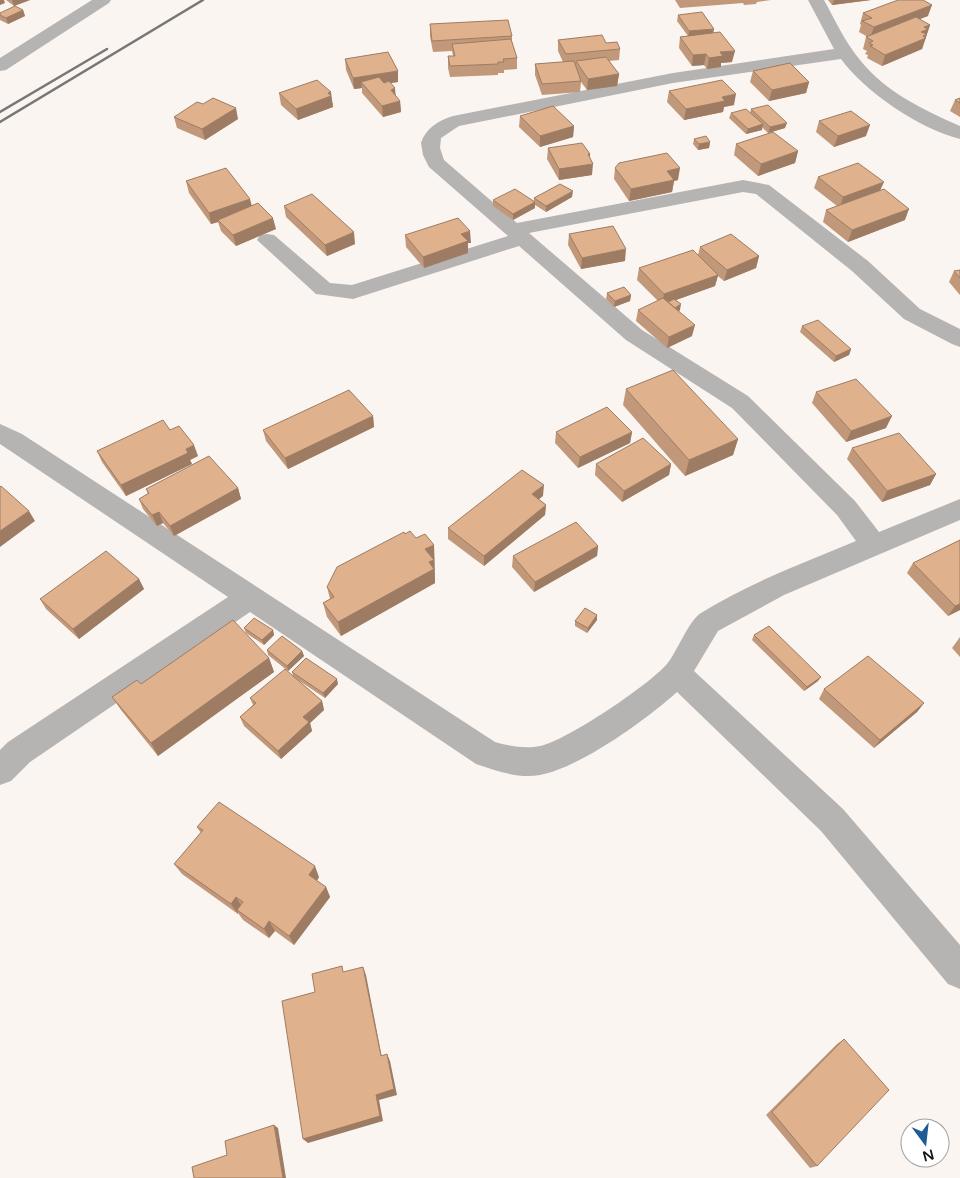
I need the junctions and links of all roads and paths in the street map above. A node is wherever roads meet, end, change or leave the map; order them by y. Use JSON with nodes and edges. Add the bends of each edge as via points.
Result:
{"nodes":[{"id":1,"x":103,"y":0,"type":"edge"},
{"id":2,"x":816,"y":0,"type":"edge"},
{"id":3,"x":845,"y":53,"type":"junction"},
{"id":4,"x":0,"y":66,"type":"edge"},
{"id":5,"x":960,"y":133,"type":"edge"},
{"id":6,"x":518,"y":234,"type":"junction"},
{"id":7,"x":267,"y":240,"type":"dead end"},
{"id":8,"x":960,"y":339,"type":"edge"},
{"id":9,"x":0,"y":433,"type":"edge"},
{"id":10,"x":960,"y":509,"type":"edge"},
{"id":11,"x":873,"y":544,"type":"junction"},
{"id":12,"x":250,"y":597,"type":"junction"},
{"id":13,"x":677,"y":673,"type":"junction"},
{"id":14,"x":0,"y":771,"type":"edge"},
{"id":15,"x":960,"y":972,"type":"edge"}],
"edges":[{"from":1,"to":4,"type":"street"},
{"from":2,"to":3,"type":"street"},
{"from":3,"to":5,"type":"street","via":[[876,86],[930,120]]},
{"from":3,"to":6,"type":"street","via":[[673,78],[453,122],[438,129],[431,137],[429,150],[436,163]]},
{"from":6,"to":7,"type":"street","via":[[353,292],[324,289]]},
{"from":6,"to":8,"type":"street","via":[[743,186],[762,189],[860,266],[912,314]]},
{"from":6,"to":11,"type":"street","via":[[634,334],[740,402],[846,508]]},
{"from":9,"to":12,"type":"street"},
{"from":10,"to":11,"type":"street"},
{"from":11,"to":13,"type":"street","via":[[774,587],[708,623]]},
{"from":12,"to":13,"type":"street","via":[[487,754],[508,760],[539,761],[567,752],[647,700]]},
{"from":12,"to":14,"type":"street","via":[[19,752]]},
{"from":13,"to":15,"type":"street","via":[[832,820]]}]}
